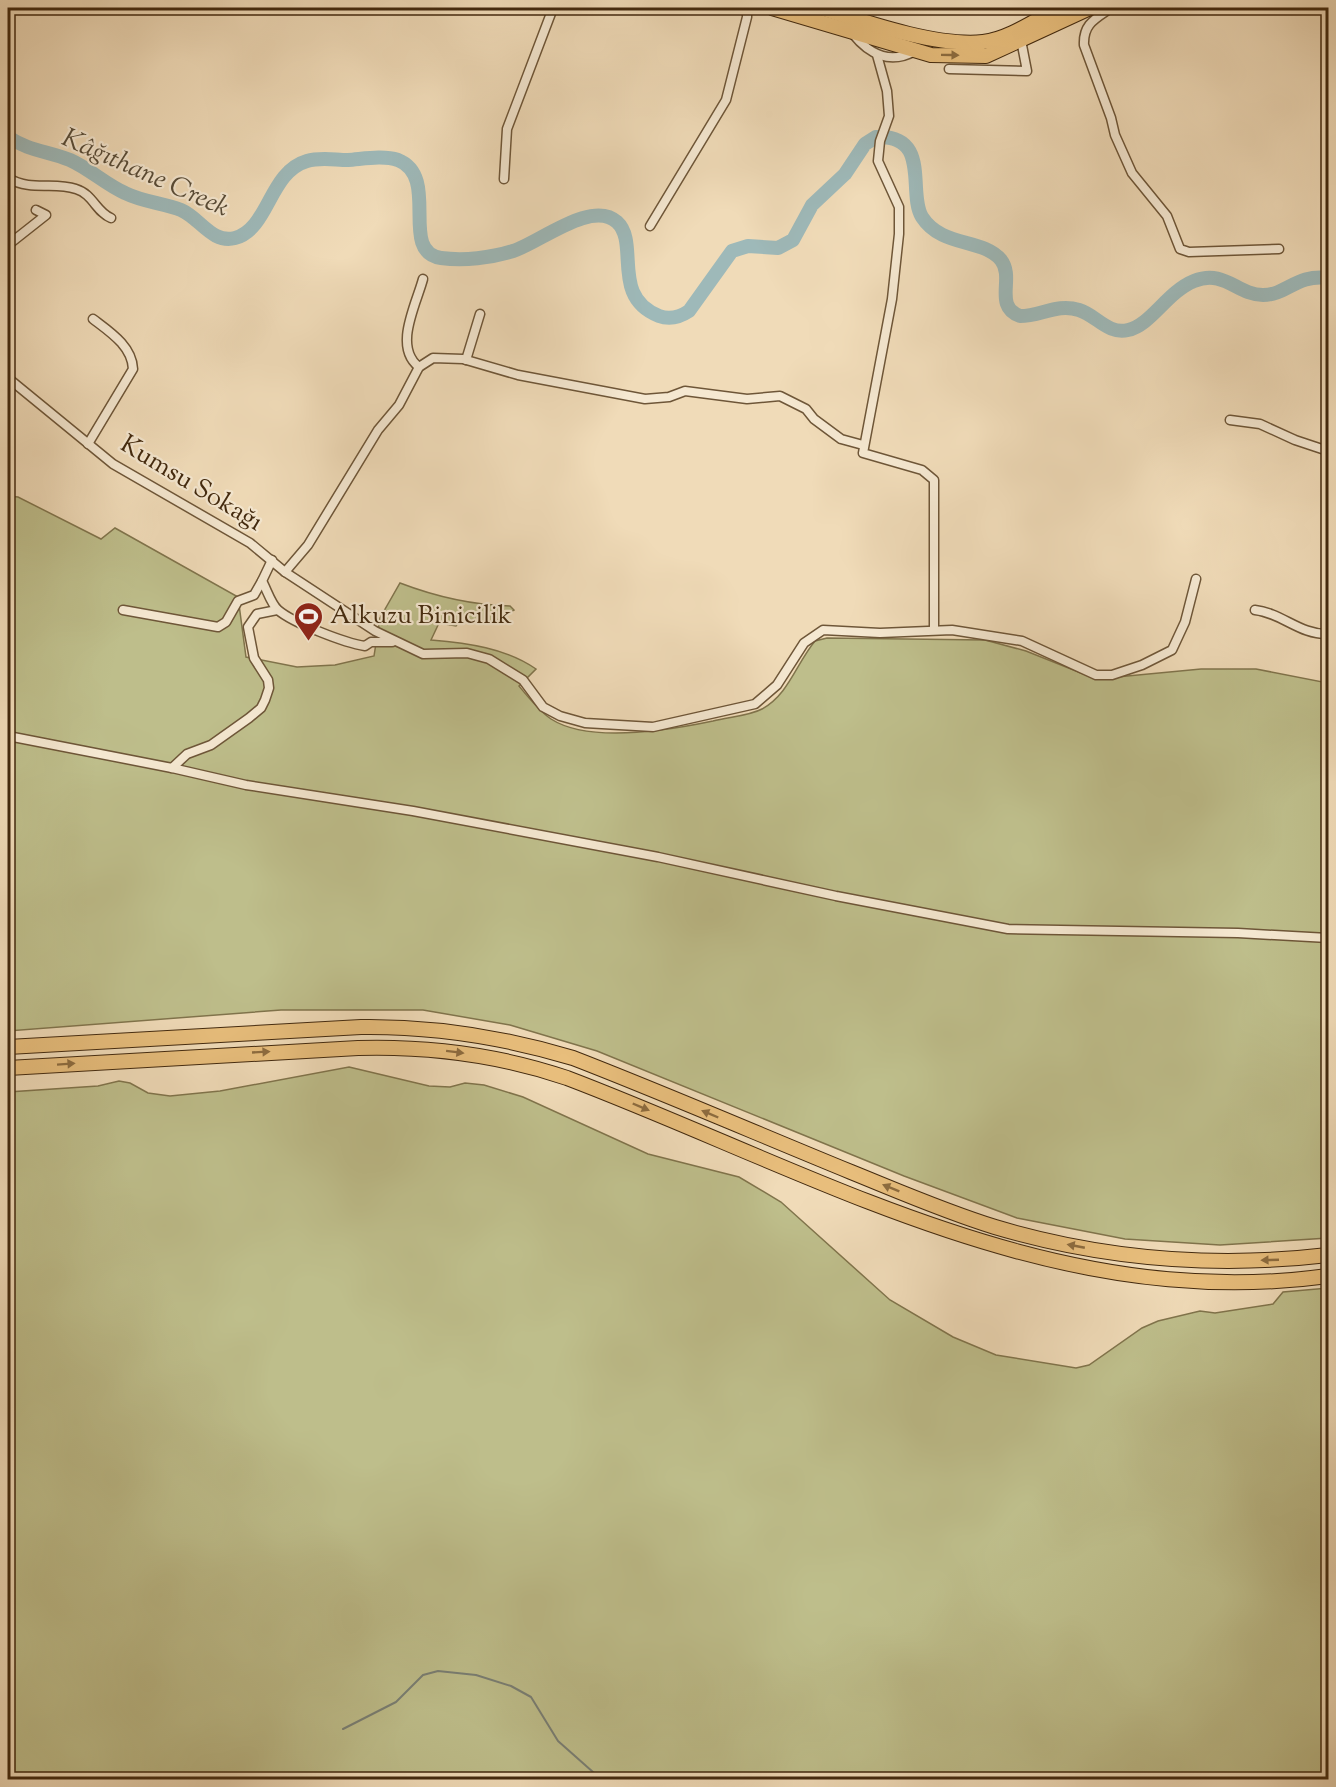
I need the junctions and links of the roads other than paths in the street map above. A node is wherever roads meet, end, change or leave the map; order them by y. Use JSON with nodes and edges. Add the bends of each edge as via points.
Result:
{"nodes":[{"id":1,"x":553,"y":8,"type":"edge"},
{"id":2,"x":736,"y":8,"type":"edge"},
{"id":3,"x":772,"y":8,"type":"edge"},
{"id":4,"x":820,"y":8,"type":"edge"},
{"id":5,"x":1059,"y":8,"type":"edge"},
{"id":6,"x":1089,"y":8,"type":"edge"},
{"id":7,"x":1111,"y":8,"type":"edge"},
{"id":8,"x":747,"y":10,"type":"edge"},
{"id":9,"x":1028,"y":32,"type":"junction"},
{"id":10,"x":853,"y":34,"type":"junction"},
{"id":11,"x":915,"y":51,"type":"junction"},
{"id":12,"x":877,"y":55,"type":"junction"},
{"id":13,"x":949,"y":69,"type":"dead end"},
{"id":14,"x":8,"y":178,"type":"edge"},
{"id":15,"x":504,"y":179,"type":"dead end"},
{"id":16,"x":36,"y":210,"type":"dead end"},
{"id":17,"x":111,"y":218,"type":"dead end"},
{"id":18,"x":650,"y":226,"type":"dead end"},
{"id":19,"x":8,"y":245,"type":"edge"},
{"id":20,"x":1280,"y":249,"type":"dead end"},
{"id":21,"x":423,"y":279,"type":"dead end"},
{"id":22,"x":480,"y":314,"type":"dead end"},
{"id":23,"x":93,"y":319,"type":"dead end"},
{"id":24,"x":466,"y":360,"type":"junction"},
{"id":25,"x":419,"y":367,"type":"junction"},
{"id":26,"x":8,"y":378,"type":"edge"},
{"id":27,"x":1230,"y":420,"type":"dead end"},
{"id":28,"x":88,"y":444,"type":"junction"},
{"id":29,"x":863,"y":446,"type":"junction"},
{"id":30,"x":1329,"y":451,"type":"edge"},
{"id":31,"x":272,"y":560,"type":"junction"},
{"id":32,"x":285,"y":572,"type":"junction"},
{"id":33,"x":1196,"y":579,"type":"dead end"},
{"id":34,"x":262,"y":581,"type":"junction"},
{"id":35,"x":123,"y":610,"type":"dead end"},
{"id":36,"x":278,"y":610,"type":"junction"},
{"id":37,"x":1255,"y":610,"type":"dead end"},
{"id":38,"x":934,"y":630,"type":"junction"},
{"id":39,"x":1329,"y":634,"type":"edge"},
{"id":40,"x":401,"y":644,"type":"junction"},
{"id":41,"x":8,"y":736,"type":"edge"},
{"id":42,"x":172,"y":768,"type":"junction"},
{"id":43,"x":1329,"y":938,"type":"edge"},
{"id":44,"x":8,"y":1047,"type":"edge"},
{"id":45,"x":8,"y":1068,"type":"edge"},
{"id":46,"x":1329,"y":1255,"type":"edge"},
{"id":47,"x":1329,"y":1276,"type":"edge"}],
"edges":[{"from":1,"to":15,"type":"street","via":[[507,129]]},
{"from":2,"to":8,"type":"street"},
{"from":3,"to":10,"type":"main road"},
{"from":4,"to":9,"type":"main road","via":[[943,40],[984,42]]},
{"from":5,"to":9,"type":"main road"},
{"from":6,"to":9,"type":"main road"},
{"from":7,"to":20,"type":"street","via":[[1087,25],[1084,45],[1132,173],[1167,216],[1180,249]]},
{"from":8,"to":18,"type":"street","via":[[726,100]]},
{"from":11,"to":9,"type":"main road","one_way":true,"via":[[986,56]]},
{"from":9,"to":13,"type":"street","via":[[1027,71]]},
{"from":10,"to":11,"type":"main road"},
{"from":10,"to":12,"type":"street","via":[[868,52]]},
{"from":11,"to":12,"type":"street","via":[[904,56]]},
{"from":12,"to":29,"type":"street","via":[[889,105],[878,161],[899,207],[899,234],[892,299]]},
{"from":14,"to":17,"type":"street","via":[[28,186],[78,189],[90,197],[101,214]]},
{"from":16,"to":19,"type":"street","via":[[46,215]]},
{"from":21,"to":25,"type":"street","via":[[405,342],[412,361]]},
{"from":22,"to":24,"type":"street"},
{"from":23,"to":28,"type":"street","name":"Kumsu Sokağı","via":[[127,349],[133,369]]},
{"from":24,"to":25,"type":"street","via":[[433,358]]},
{"from":24,"to":29,"type":"street","via":[[528,377],[645,399],[669,397],[685,390],[747,399],[780,396],[806,409],[842,439]]},
{"from":25,"to":32,"type":"street","via":[[399,405],[378,430],[308,545]]},
{"from":26,"to":28,"type":"street","name":"Kumsu Sokağı"},
{"from":27,"to":30,"type":"street","via":[[1260,424]]},
{"from":28,"to":31,"type":"street","name":"Kumsu Sokağı","via":[[113,464],[250,543]]},
{"from":29,"to":38,"type":"street","via":[[863,453],[869,456],[922,470],[934,480]]},
{"from":31,"to":32,"type":"street","name":"Kumsu Sokağı"},
{"from":31,"to":34,"type":"street","name":"Kumsu Sokağı"},
{"from":32,"to":40,"type":"street","name":"Kumsu Sokağı"},
{"from":33,"to":38,"type":"street","via":[[1185,622],[1172,650],[1112,675],[1095,675],[1022,641]]},
{"from":34,"to":35,"type":"street","via":[[254,595],[238,601],[226,622],[218,627]]},
{"from":34,"to":36,"type":"street"},
{"from":36,"to":40,"type":"street","via":[[353,645],[385,641]]},
{"from":36,"to":42,"type":"street","via":[[257,614],[248,627],[254,658],[268,680],[261,708],[211,745],[187,754]]},
{"from":37,"to":39,"type":"street","via":[[1270,612],[1301,630]]},
{"from":38,"to":40,"type":"street","via":[[823,630],[804,643],[777,685],[755,704],[653,727],[585,723],[560,716],[543,706],[523,680],[489,659],[467,653],[423,654]]},
{"from":41,"to":42,"type":"street"},
{"from":42,"to":43,"type":"street","via":[[246,785],[413,811],[658,857],[836,897],[1008,929]]},
{"from":46,"to":44,"type":"main road","one_way":true,"via":[[1268,1260],[1175,1259],[1094,1249],[1018,1233],[924,1202],[573,1058],[466,1033],[361,1027]]},
{"from":45,"to":47,"type":"main road","one_way":true,"via":[[366,1047],[473,1054],[567,1078],[919,1221],[1015,1252],[1111,1272],[1177,1279],[1251,1281]]}]}
